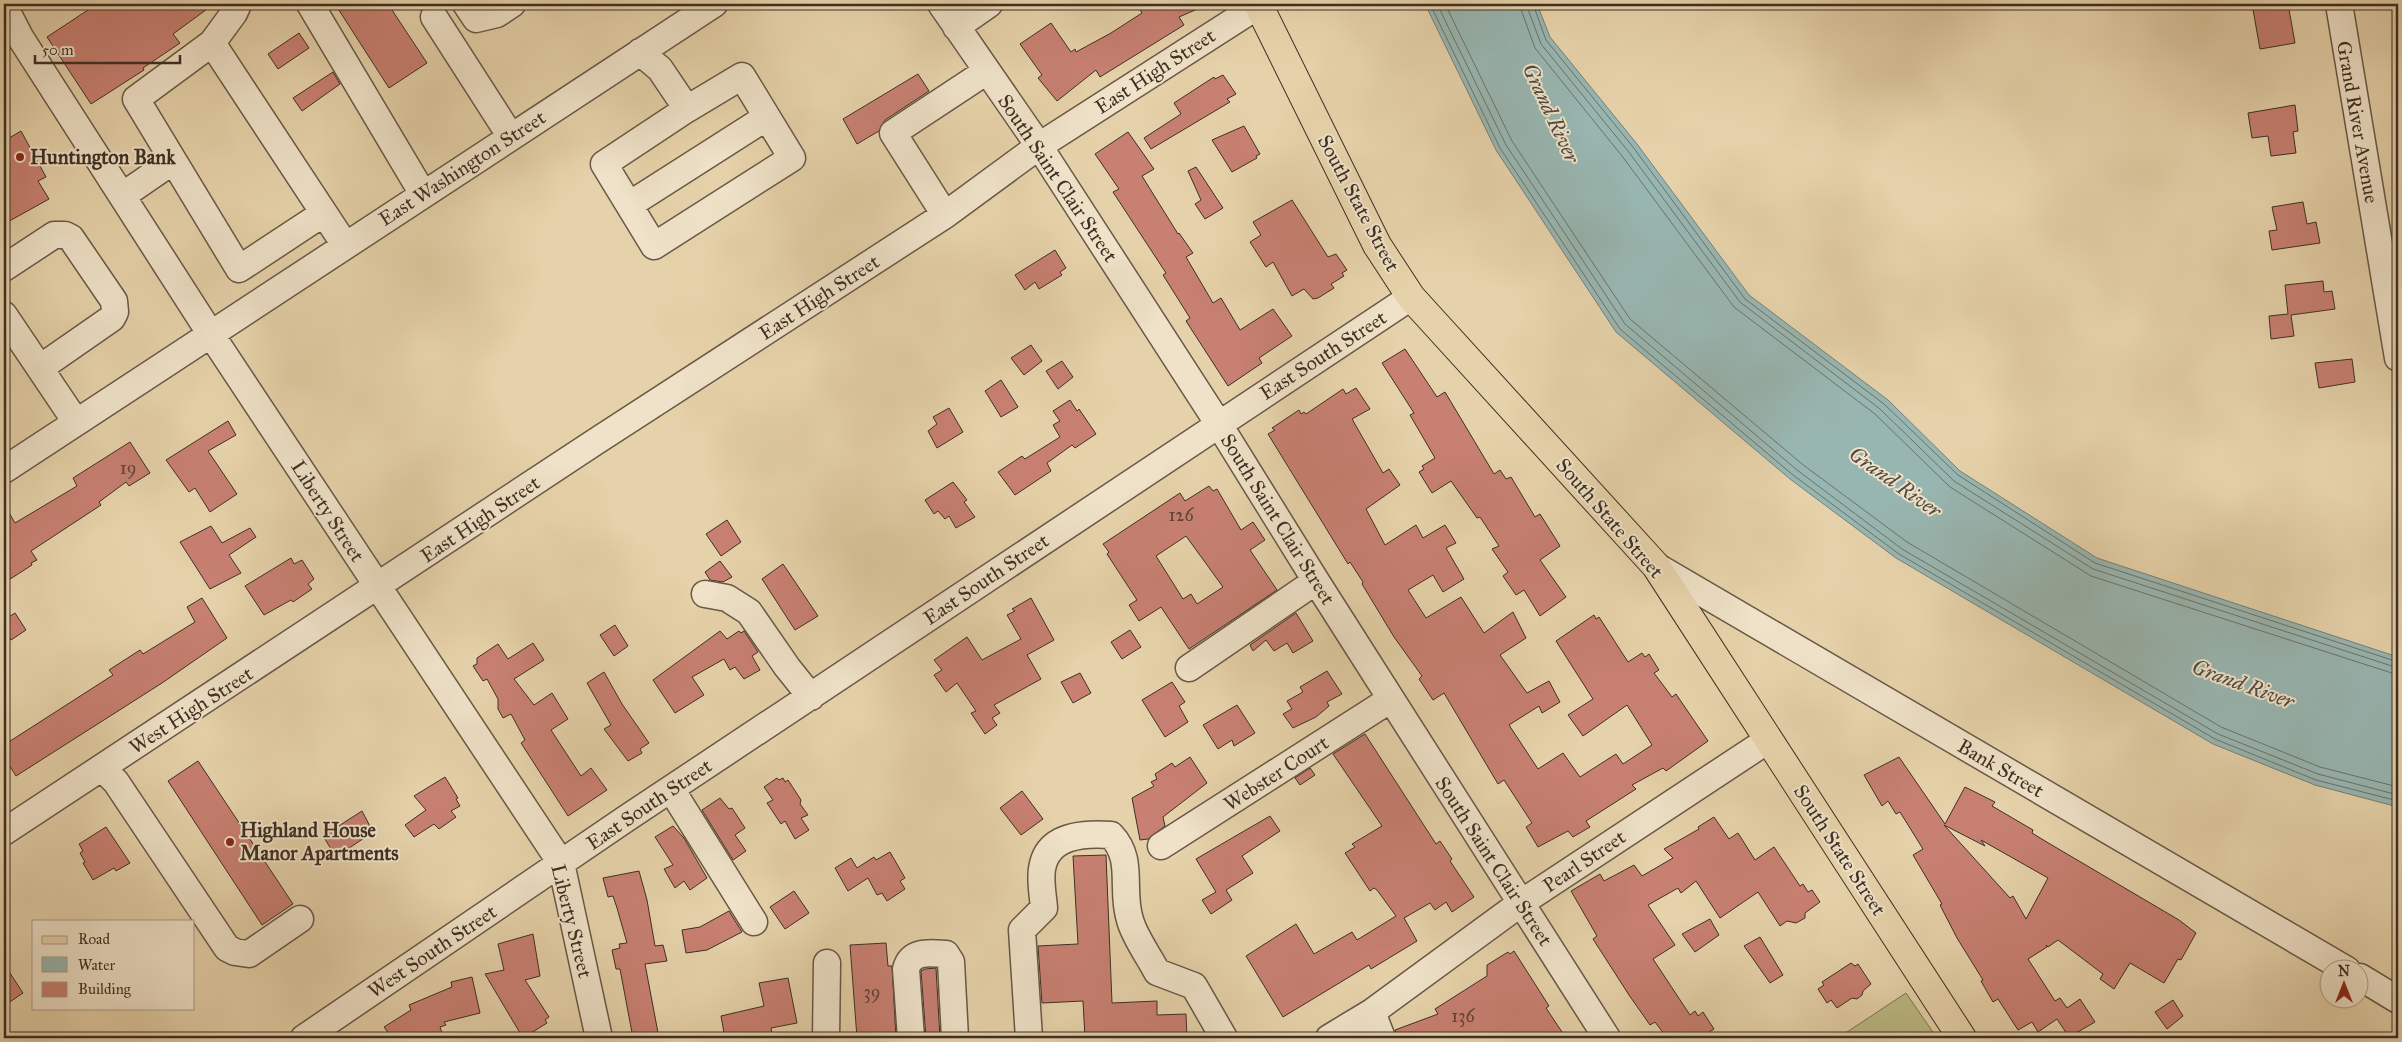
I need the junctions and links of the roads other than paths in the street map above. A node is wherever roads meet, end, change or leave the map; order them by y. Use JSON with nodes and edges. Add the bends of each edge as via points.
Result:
{"nodes":[{"id":1,"x":238,"y":4,"type":"edge"},
{"id":2,"x":310,"y":4,"type":"edge"},
{"id":3,"x":466,"y":4,"type":"edge"},
{"id":4,"x":512,"y":4,"type":"edge"},
{"id":5,"x":714,"y":4,"type":"edge"},
{"id":6,"x":941,"y":4,"type":"edge"},
{"id":7,"x":989,"y":4,"type":"edge"},
{"id":8,"x":1258,"y":4,"type":"edge"},
{"id":9,"x":2338,"y":4,"type":"edge"},
{"id":10,"x":4,"y":6,"type":"edge"},
{"id":11,"x":434,"y":16,"type":"dead end"},
{"id":12,"x":956,"y":27,"type":"junction"},
{"id":13,"x":12,"y":43,"type":"edge"},
{"id":14,"x":212,"y":43,"type":"junction"},
{"id":15,"x":640,"y":52,"type":"junction"},
{"id":16,"x":986,"y":71,"type":"junction"},
{"id":17,"x":687,"y":109,"type":"junction"},
{"id":18,"x":767,"y":117,"type":"junction"},
{"id":19,"x":510,"y":137,"type":"junction"},
{"id":20,"x":1039,"y":146,"type":"junction"},
{"id":21,"x":174,"y":161,"type":"junction"},
{"id":22,"x":423,"y":194,"type":"junction"},
{"id":23,"x":122,"y":196,"type":"junction"},
{"id":24,"x":629,"y":205,"type":"junction"},
{"id":25,"x":324,"y":213,"type":"junction"},
{"id":26,"x":945,"y":215,"type":"junction"},
{"id":27,"x":345,"y":245,"type":"junction"},
{"id":28,"x":4,"y":268,"type":"edge"},
{"id":29,"x":1411,"y":297,"type":"junction"},
{"id":30,"x":4,"y":315,"type":"edge"},
{"id":31,"x":210,"y":333,"type":"junction"},
{"id":32,"x":2398,"y":358,"type":"edge"},
{"id":33,"x":40,"y":368,"type":"junction"},
{"id":34,"x":76,"y":422,"type":"junction"},
{"id":35,"x":1218,"y":423,"type":"junction"},
{"id":36,"x":4,"y":470,"type":"edge"},
{"id":37,"x":1656,"y":566,"type":"junction"},
{"id":38,"x":1316,"y":581,"type":"junction"},
{"id":39,"x":378,"y":586,"type":"junction"},
{"id":40,"x":705,"y":594,"type":"dead end"},
{"id":41,"x":1189,"y":668,"type":"dead end"},
{"id":42,"x":811,"y":697,"type":"junction"},
{"id":43,"x":1390,"y":699,"type":"junction"},
{"id":44,"x":1768,"y":740,"type":"junction"},
{"id":45,"x":102,"y":768,"type":"junction"},
{"id":46,"x":671,"y":790,"type":"junction"},
{"id":47,"x":4,"y":832,"type":"edge"},
{"id":48,"x":1161,"y":846,"type":"dead end"},
{"id":49,"x":560,"y":863,"type":"junction"},
{"id":50,"x":1521,"y":903,"type":"junction"},
{"id":51,"x":300,"y":919,"type":"dead end"},
{"id":52,"x":754,"y":922,"type":"dead end"},
{"id":53,"x":2329,"y":960,"type":"edge"},
{"id":54,"x":827,"y":963,"type":"dead end"},
{"id":55,"x":2370,"y":983,"type":"edge"},
{"id":56,"x":2398,"y":1000,"type":"edge"},
{"id":57,"x":1372,"y":1012,"type":"junction"},
{"id":58,"x":310,"y":1037,"type":"edge"},
{"id":59,"x":599,"y":1038,"type":"edge"},
{"id":60,"x":826,"y":1038,"type":"edge"},
{"id":61,"x":911,"y":1038,"type":"edge"},
{"id":62,"x":955,"y":1038,"type":"edge"},
{"id":63,"x":1029,"y":1038,"type":"edge"},
{"id":64,"x":1224,"y":1038,"type":"edge"},
{"id":65,"x":1329,"y":1038,"type":"edge"},
{"id":66,"x":1382,"y":1038,"type":"edge"},
{"id":67,"x":1607,"y":1038,"type":"edge"},
{"id":68,"x":1962,"y":1038,"type":"edge"}],
"edges":[{"from":1,"to":14,"type":"street"},
{"from":2,"to":22,"type":"street"},
{"from":3,"to":4,"type":"street","via":[[476,19],[496,14]]},
{"from":5,"to":15,"type":"street","name":"East Washington Street"},
{"from":6,"to":12,"type":"street","name":"South Saint Clair Street"},
{"from":7,"to":12,"type":"street"},
{"from":8,"to":20,"type":"street","name":"East High Street"},
{"from":8,"to":29,"type":"main road","name":"South State Street","via":[[1377,245]]},
{"from":9,"to":32,"type":"street","name":"Grand River Avenue"},
{"from":10,"to":13,"type":"street","name":"Liberty Street"},
{"from":11,"to":19,"type":"street"},
{"from":12,"to":16,"type":"street","name":"South Saint Clair Street"},
{"from":13,"to":23,"type":"street","name":"Liberty Street"},
{"from":14,"to":21,"type":"street","via":[[136,99]]},
{"from":14,"to":25,"type":"street"},
{"from":15,"to":17,"type":"street","via":[[660,69]]},
{"from":15,"to":19,"type":"street","name":"East Washington Street"},
{"from":16,"to":20,"type":"street","name":"South Saint Clair Street"},
{"from":16,"to":26,"type":"street","via":[[893,133]]},
{"from":17,"to":18,"type":"street","via":[[742,76]]},
{"from":17,"to":24,"type":"street","via":[[604,164]]},
{"from":18,"to":24,"type":"street"},
{"from":18,"to":24,"type":"street","via":[[792,158],[654,246]]},
{"from":19,"to":22,"type":"street","name":"East Washington Street"},
{"from":20,"to":26,"type":"street","name":"East High Street"},
{"from":20,"to":35,"type":"street","name":"South Saint Clair Street"},
{"from":21,"to":23,"type":"street"},
{"from":21,"to":25,"type":"street","via":[[239,269]]},
{"from":22,"to":27,"type":"street","name":"East Washington Street"},
{"from":23,"to":31,"type":"street","name":"Liberty Street"},
{"from":25,"to":27,"type":"street"},
{"from":26,"to":39,"type":"street","name":"East High Street"},
{"from":27,"to":31,"type":"street","name":"East Washington Street"},
{"from":28,"to":33,"type":"street","via":[[54,235],[65,235],[71,238],[114,302],[112,318]]},
{"from":29,"to":35,"type":"street","name":"East South Street"},
{"from":29,"to":37,"type":"main road","name":"South State Street"},
{"from":30,"to":33,"type":"street"},
{"from":31,"to":34,"type":"street","name":"East Washington Street"},
{"from":31,"to":39,"type":"street","name":"Liberty Street"},
{"from":33,"to":34,"type":"street"},
{"from":34,"to":36,"type":"street","name":"East Washington Street"},
{"from":35,"to":38,"type":"street","name":"South Saint Clair Street"},
{"from":35,"to":42,"type":"street","name":"East South Street"},
{"from":37,"to":44,"type":"main road","name":"South State Street"},
{"from":37,"to":53,"type":"street","name":"Bank Street"},
{"from":38,"to":41,"type":"street"},
{"from":38,"to":43,"type":"street","name":"South Saint Clair Street"},
{"from":39,"to":45,"type":"street","name":"West High Street"},
{"from":39,"to":49,"type":"street","name":"Liberty Street"},
{"from":40,"to":42,"type":"street","via":[[727,598],[749,612]]},
{"from":42,"to":46,"type":"street","name":"East South Street"},
{"from":43,"to":48,"type":"street","name":"Webster Court"},
{"from":43,"to":50,"type":"street","name":"South Saint Clair Street"},
{"from":44,"to":50,"type":"street","name":"Pearl Street"},
{"from":44,"to":68,"type":"main road","name":"South State Street"},
{"from":45,"to":47,"type":"street","name":"West High Street"},
{"from":45,"to":51,"type":"street","via":[[116,782],[227,948],[249,954]]},
{"from":46,"to":49,"type":"street","name":"East South Street"},
{"from":46,"to":52,"type":"street"},
{"from":49,"to":58,"type":"street","name":"West South Street"},
{"from":49,"to":59,"type":"street","name":"Liberty Street"},
{"from":50,"to":57,"type":"street","name":"Pearl Street"},
{"from":50,"to":67,"type":"street","name":"South Saint Clair Street"},
{"from":54,"to":60,"type":"street"},
{"from":55,"to":56,"type":"street"},
{"from":57,"to":65,"type":"street","name":"Pearl Street"},
{"from":57,"to":66,"type":"street"},
{"from":61,"to":62,"type":"street","via":[[906,969],[916,954],[931,953],[946,954],[951,962]]},
{"from":63,"to":64,"type":"street","via":[[1022,930],[1044,908],[1042,868],[1050,852],[1063,840],[1094,833],[1111,835],[1120,844],[1126,859],[1125,885],[1130,920],[1158,972],[1194,986]]}]}
